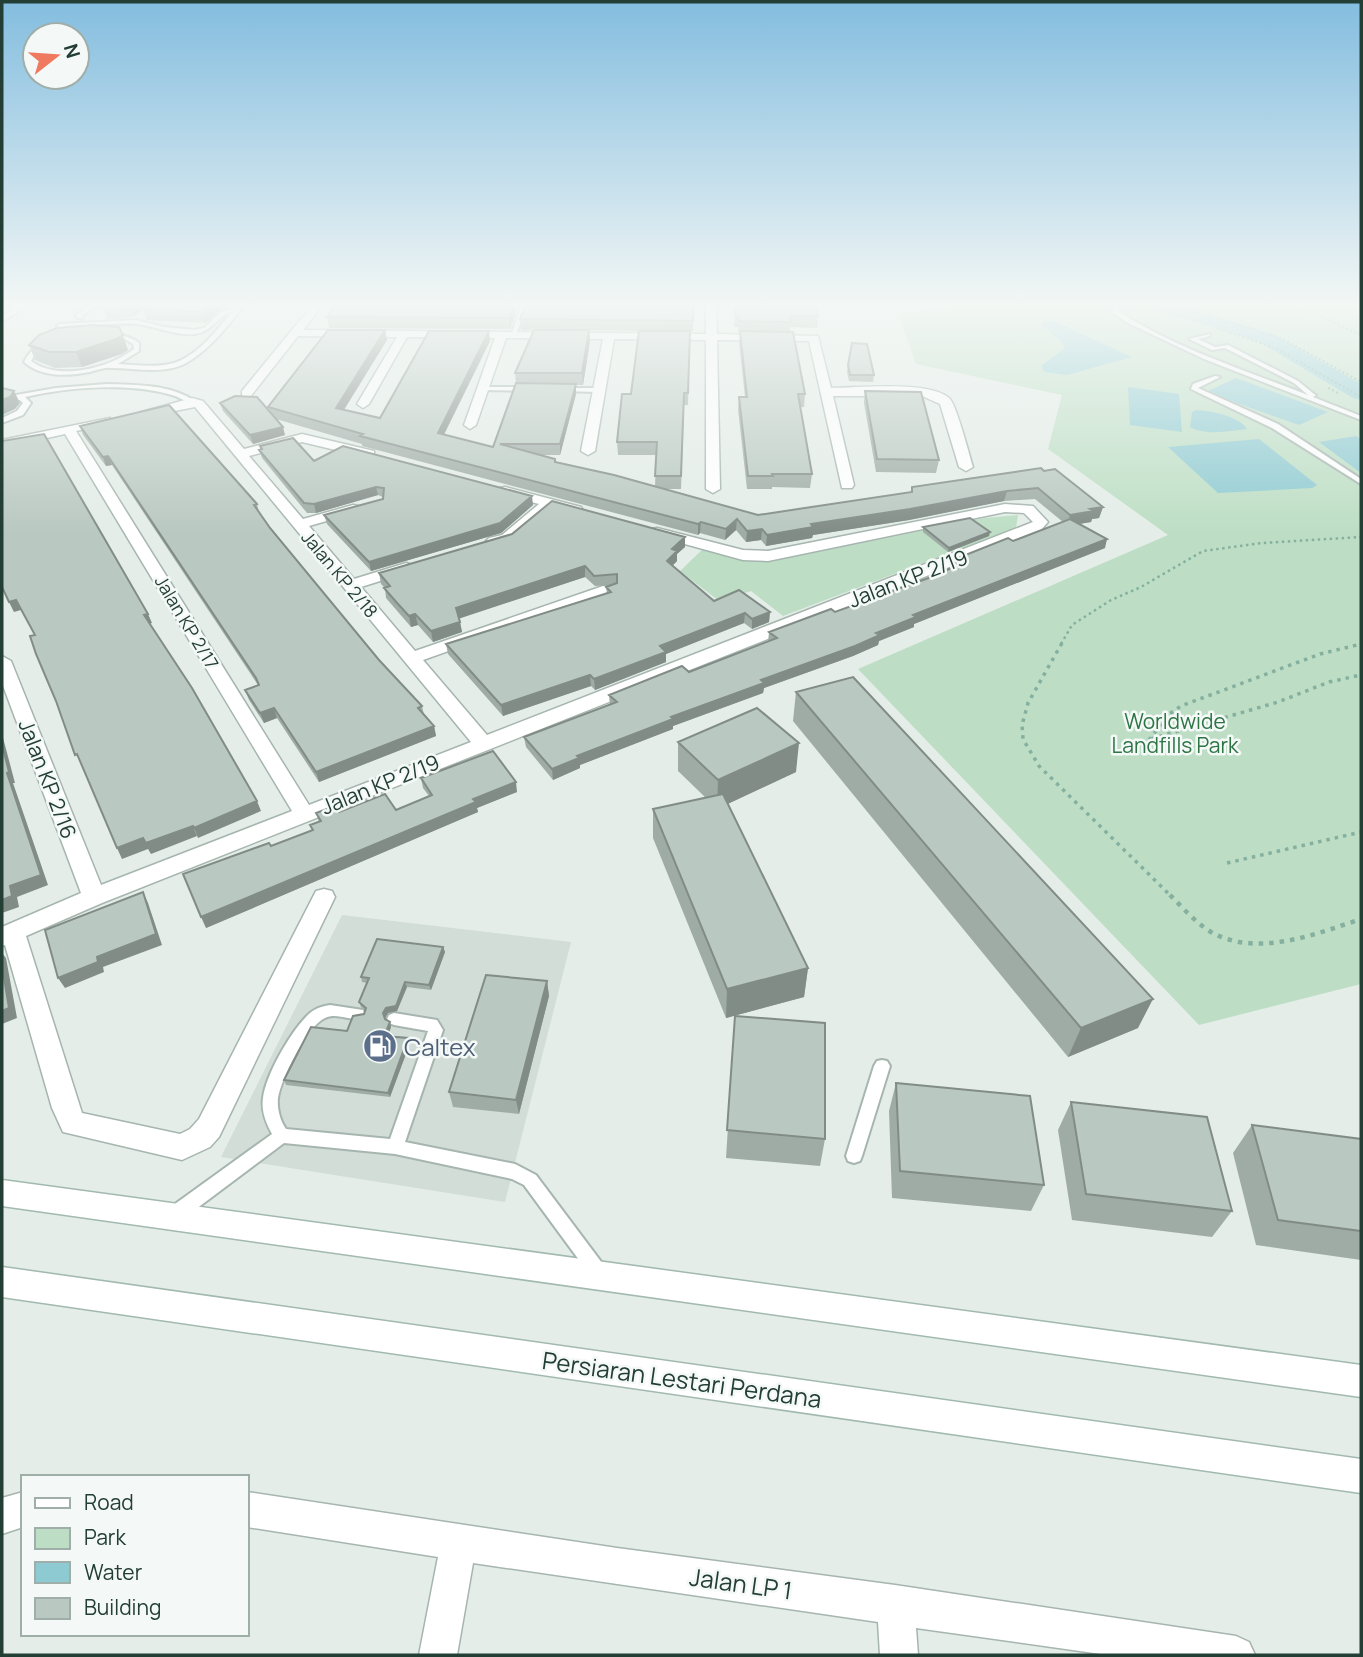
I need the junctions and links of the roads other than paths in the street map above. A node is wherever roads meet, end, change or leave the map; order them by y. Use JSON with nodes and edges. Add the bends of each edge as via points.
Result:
{"nodes":[{"id":1,"x":258,"y":379,"type":"edge"},
{"id":2,"x":377,"y":379,"type":"edge"},
{"id":3,"x":487,"y":379,"type":"edge"},
{"id":4,"x":601,"y":379,"type":"edge"},
{"id":5,"x":712,"y":379,"type":"edge"},
{"id":6,"x":824,"y":379,"type":"edge"},
{"id":7,"x":1211,"y":379,"type":"edge"},
{"id":8,"x":1263,"y":379,"type":"edge"},
{"id":9,"x":1291,"y":379,"type":"edge"},
{"id":10,"x":483,"y":389,"type":"junction"},
{"id":11,"x":534,"y":390,"type":"edge"},
{"id":12,"x":547,"y":390,"type":"edge"},
{"id":13,"x":599,"y":390,"type":"junction"},
{"id":14,"x":827,"y":392,"type":"junction"},
{"id":15,"x":246,"y":394,"type":"edge"},
{"id":16,"x":2,"y":396,"type":"edge"},
{"id":17,"x":17,"y":397,"type":"junction"},
{"id":18,"x":1315,"y":399,"type":"junction"},
{"id":19,"x":196,"y":403,"type":"junction"},
{"id":20,"x":363,"y":404,"type":"dead end"},
{"id":21,"x":1361,"y":418,"type":"edge"},
{"id":22,"x":2,"y":421,"type":"edge"},
{"id":23,"x":470,"y":425,"type":"dead end"},
{"id":24,"x":69,"y":430,"type":"junction"},
{"id":25,"x":2,"y":444,"type":"edge"},
{"id":26,"x":588,"y":451,"type":"dead end"},
{"id":27,"x":240,"y":454,"type":"junction"},
{"id":28,"x":377,"y":456,"type":"edge"},
{"id":29,"x":965,"y":467,"type":"dead end"},
{"id":30,"x":1361,"y":482,"type":"edge"},
{"id":31,"x":846,"y":485,"type":"dead end"},
{"id":32,"x":496,"y":489,"type":"edge"},
{"id":33,"x":713,"y":489,"type":"dead end"},
{"id":34,"x":549,"y":503,"type":"junction"},
{"id":35,"x":365,"y":506,"type":"edge"},
{"id":36,"x":585,"y":512,"type":"edge"},
{"id":37,"x":298,"y":525,"type":"junction"},
{"id":38,"x":645,"y":528,"type":"edge"},
{"id":39,"x":480,"y":546,"type":"edge"},
{"id":40,"x":415,"y":565,"type":"edge"},
{"id":41,"x":349,"y":585,"type":"junction"},
{"id":42,"x":609,"y":589,"type":"edge"},
{"id":43,"x":411,"y":658,"type":"junction"},
{"id":44,"x":2,"y":661,"type":"edge"},
{"id":45,"x":483,"y":743,"type":"junction"},
{"id":46,"x":304,"y":814,"type":"junction"},
{"id":47,"x":94,"y":897,"type":"junction"},
{"id":48,"x":324,"y":897,"type":"dead end"},
{"id":49,"x":8,"y":935,"type":"edge"},
{"id":50,"x":358,"y":1014,"type":"edge"},
{"id":51,"x":394,"y":1019,"type":"dead end"},
{"id":52,"x":882,"y":1066,"type":"dead end"},
{"id":53,"x":282,"y":1136,"type":"junction"},
{"id":54,"x":395,"y":1147,"type":"junction"},
{"id":55,"x":854,"y":1156,"type":"dead end"},
{"id":56,"x":2,"y":1193,"type":"edge"},
{"id":57,"x":173,"y":1216,"type":"junction"},
{"id":58,"x":600,"y":1274,"type":"junction"},
{"id":59,"x":2,"y":1282,"type":"edge"},
{"id":60,"x":1361,"y":1381,"type":"edge"},
{"id":61,"x":1361,"y":1476,"type":"edge"},
{"id":62,"x":248,"y":1509,"type":"edge"},
{"id":63,"x":21,"y":1510,"type":"edge"},
{"id":64,"x":2,"y":1516,"type":"edge"},
{"id":65,"x":458,"y":1544,"type":"junction"},
{"id":66,"x":895,"y":1604,"type":"junction"},
{"id":67,"x":438,"y":1655,"type":"edge"},
{"id":68,"x":899,"y":1655,"type":"edge"},
{"id":69,"x":1236,"y":1655,"type":"edge"}],
"edges":[{"from":1,"to":15,"type":"street"},
{"from":2,"to":20,"type":"street"},
{"from":3,"to":10,"type":"street"},
{"from":4,"to":13,"type":"street"},
{"from":5,"to":33,"type":"street"},
{"from":6,"to":14,"type":"street"},
{"from":7,"to":30,"type":"lane","via":[[1194,389],[1275,426]]},
{"from":8,"to":18,"type":"lane"},
{"from":9,"to":18,"type":"lane"},
{"from":10,"to":11,"type":"lane"},
{"from":10,"to":23,"type":"street"},
{"from":12,"to":13,"type":"lane"},
{"from":13,"to":26,"type":"street"},
{"from":14,"to":29,"type":"street","via":[[937,396],[946,402]]},
{"from":14,"to":31,"type":"street"},
{"from":16,"to":17,"type":"lane"},
{"from":17,"to":19,"type":"lane","via":[[76,386],[106,386],[169,393]]},
{"from":17,"to":22,"type":"lane","via":[[26,401],[27,407]]},
{"from":18,"to":21,"type":"lane"},
{"from":19,"to":24,"type":"street"},
{"from":19,"to":27,"type":"street","name":"Jalan KP 2/18"},
{"from":24,"to":25,"type":"street"},
{"from":24,"to":46,"type":"street","name":"Jalan KP 2/17"},
{"from":27,"to":28,"type":"street","via":[[302,438]]},
{"from":27,"to":37,"type":"street","name":"Jalan KP 2/18"},
{"from":32,"to":34,"type":"street"},
{"from":34,"to":36,"type":"street"},
{"from":34,"to":39,"type":"street","via":[[507,538]]},
{"from":35,"to":37,"type":"street"},
{"from":37,"to":41,"type":"street","name":"Jalan KP 2/18"},
{"from":38,"to":45,"type":"street","name":"Jalan KP 2/19","via":[[743,555],[768,556],[1006,508],[1028,509],[1041,522]]},
{"from":40,"to":41,"type":"street"},
{"from":41,"to":43,"type":"street","name":"Jalan KP 2/18"},
{"from":42,"to":43,"type":"street"},
{"from":43,"to":45,"type":"street","name":"Jalan KP 2/18"},
{"from":44,"to":47,"type":"street","name":"Jalan KP 2/16"},
{"from":45,"to":46,"type":"street","name":"Jalan KP 2/19"},
{"from":46,"to":47,"type":"street","name":"Jalan KP 2/19"},
{"from":47,"to":49,"type":"street","name":"Jalan KP 2/19"},
{"from":48,"to":49,"type":"street","via":[[209,1128],[183,1147],[73,1123]]},
{"from":50,"to":53,"type":"lane","via":[[321,1013],[312,1017],[300,1035],[271,1094],[275,1127]]},
{"from":51,"to":54,"type":"lane","via":[[432,1024],[436,1030]]},
{"from":52,"to":55,"type":"lane"},
{"from":53,"to":54,"type":"lane"},
{"from":53,"to":57,"type":"lane"},
{"from":54,"to":58,"type":"lane","via":[[515,1172],[530,1180]]},
{"from":56,"to":57,"type":"street"},
{"from":57,"to":58,"type":"street"},
{"from":58,"to":60,"type":"street"},
{"from":59,"to":61,"type":"street","name":"Persiaran Lestari Perdana"},
{"from":62,"to":65,"type":"street","name":"Jalan LP 1"},
{"from":63,"to":64,"type":"street"},
{"from":65,"to":66,"type":"street","name":"Jalan LP 1"},
{"from":65,"to":67,"type":"street"},
{"from":66,"to":68,"type":"street"},
{"from":66,"to":69,"type":"street","name":"Jalan LP 1"}]}
